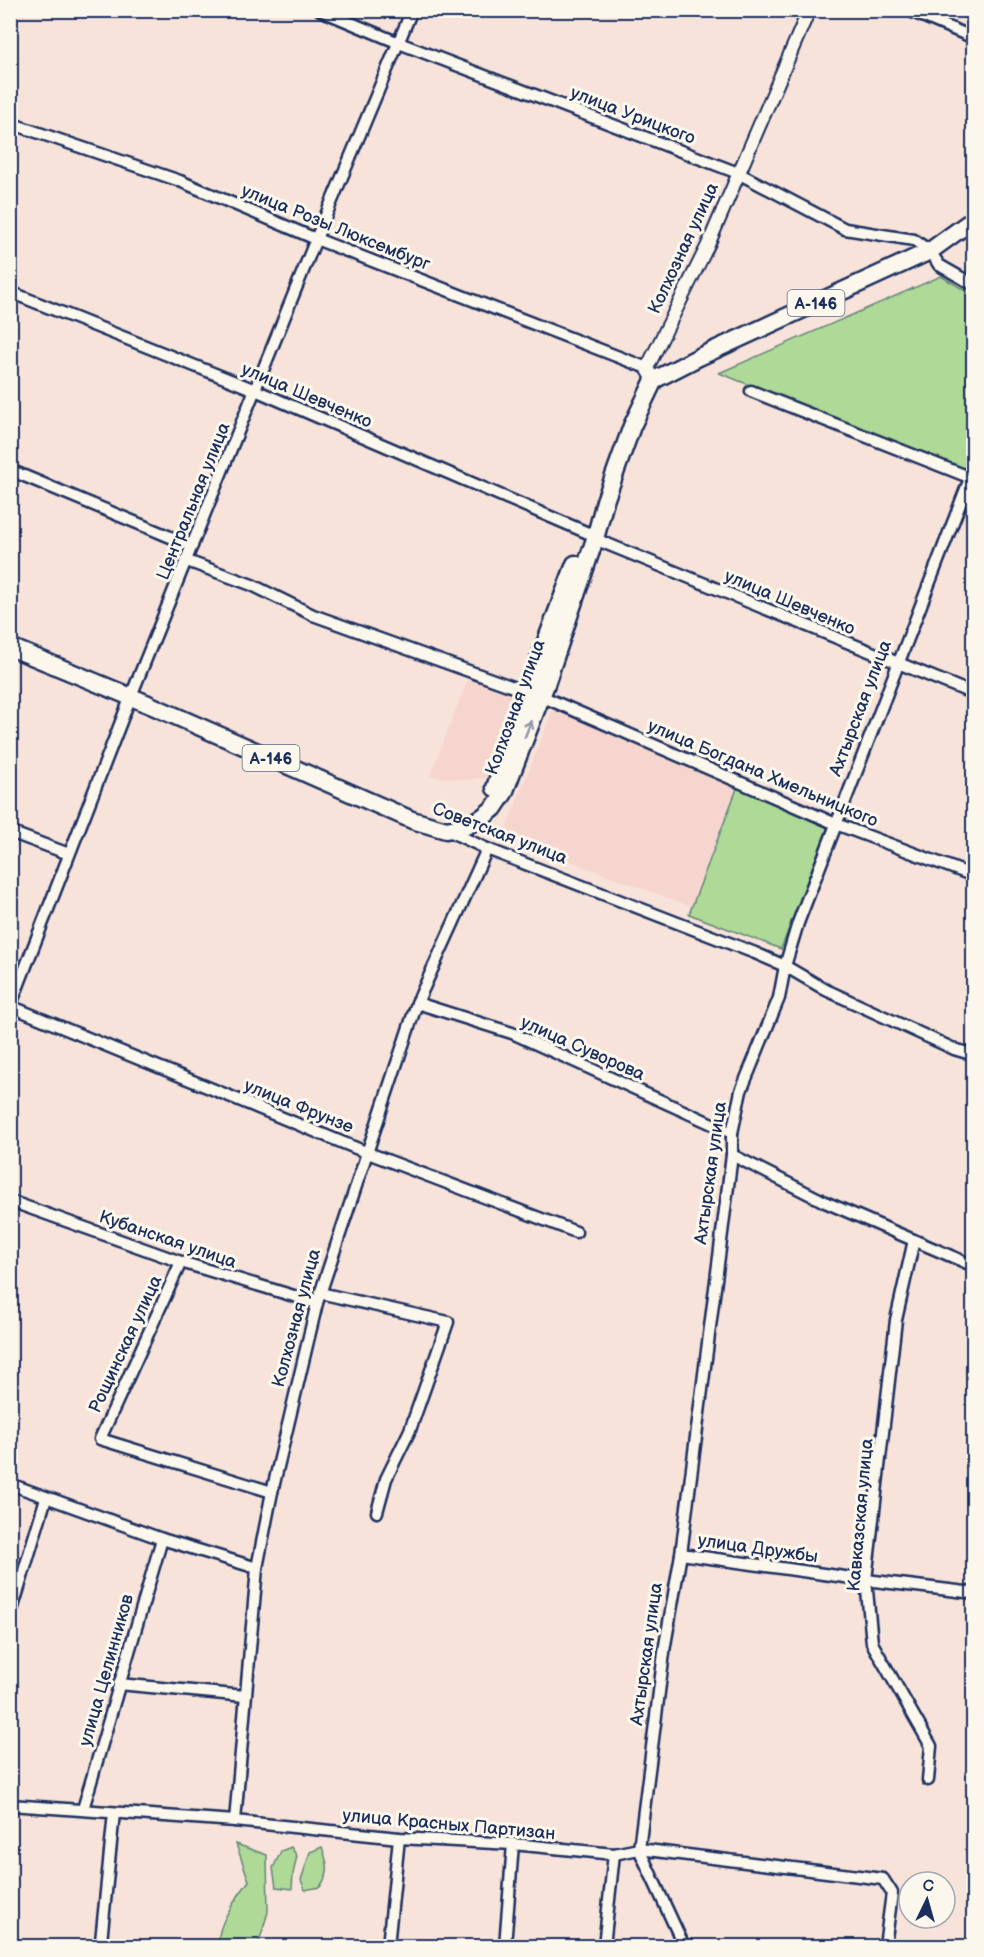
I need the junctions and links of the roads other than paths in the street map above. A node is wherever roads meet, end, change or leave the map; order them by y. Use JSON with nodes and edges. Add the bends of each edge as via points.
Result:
{"nodes":[{"id":1,"x":320,"y":10,"type":"edge"},
{"id":2,"x":412,"y":10,"type":"edge"},
{"id":3,"x":809,"y":10,"type":"edge"},
{"id":4,"x":908,"y":10,"type":"edge"},
{"id":5,"x":974,"y":38,"type":"edge"},
{"id":6,"x":399,"y":43,"type":"junction"},
{"id":7,"x":10,"y":123,"type":"edge"},
{"id":8,"x":738,"y":173,"type":"junction"},
{"id":9,"x":974,"y":219,"type":"edge"},
{"id":10,"x":316,"y":239,"type":"junction"},
{"id":11,"x":930,"y":251,"type":"junction"},
{"id":12,"x":974,"y":285,"type":"edge"},
{"id":13,"x":10,"y":292,"type":"edge"},
{"id":14,"x":651,"y":374,"type":"junction"},
{"id":15,"x":255,"y":390,"type":"junction"},
{"id":16,"x":751,"y":391,"type":"dead end"},
{"id":17,"x":10,"y":470,"type":"edge"},
{"id":18,"x":972,"y":475,"type":"edge"},
{"id":19,"x":591,"y":536,"type":"junction"},
{"id":20,"x":192,"y":546,"type":"junction"},
{"id":21,"x":187,"y":561,"type":"junction"},
{"id":22,"x":10,"y":647,"type":"edge"},
{"id":23,"x":898,"y":664,"type":"junction"},
{"id":24,"x":534,"y":694,"type":"junction"},
{"id":25,"x":974,"y":694,"type":"edge"},
{"id":26,"x":131,"y":696,"type":"junction"},
{"id":27,"x":836,"y":824,"type":"junction"},
{"id":28,"x":446,"y":830,"type":"junction"},
{"id":29,"x":10,"y":832,"type":"edge"},
{"id":30,"x":487,"y":849,"type":"junction"},
{"id":31,"x":69,"y":854,"type":"junction"},
{"id":32,"x":974,"y":876,"type":"edge"},
{"id":33,"x":785,"y":966,"type":"junction"},
{"id":34,"x":417,"y":1004,"type":"junction"},
{"id":35,"x":11,"y":1007,"type":"edge"},
{"id":36,"x":974,"y":1055,"type":"edge"},
{"id":37,"x":732,"y":1133,"type":"junction"},
{"id":38,"x":368,"y":1153,"type":"junction"},
{"id":39,"x":732,"y":1155,"type":"junction"},
{"id":40,"x":10,"y":1201,"type":"edge"},
{"id":41,"x":576,"y":1232,"type":"dead end"},
{"id":42,"x":914,"y":1240,"type":"junction"},
{"id":43,"x":181,"y":1262,"type":"junction"},
{"id":44,"x":974,"y":1266,"type":"edge"},
{"id":45,"x":318,"y":1298,"type":"junction"},
{"id":46,"x":10,"y":1484,"type":"edge"},
{"id":47,"x":272,"y":1492,"type":"junction"},
{"id":48,"x":46,"y":1498,"type":"junction"},
{"id":49,"x":377,"y":1512,"type":"dead end"},
{"id":50,"x":162,"y":1539,"type":"junction"},
{"id":51,"x":681,"y":1554,"type":"junction"},
{"id":52,"x":257,"y":1568,"type":"junction"},
{"id":53,"x":866,"y":1580,"type":"junction"},
{"id":54,"x":974,"y":1593,"type":"edge"},
{"id":55,"x":10,"y":1617,"type":"edge"},
{"id":56,"x":119,"y":1684,"type":"junction"},
{"id":57,"x":245,"y":1696,"type":"junction"},
{"id":58,"x":928,"y":1780,"type":"dead end"},
{"id":59,"x":10,"y":1805,"type":"edge"},
{"id":60,"x":82,"y":1809,"type":"junction"},
{"id":61,"x":114,"y":1813,"type":"junction"},
{"id":62,"x":235,"y":1821,"type":"junction"},
{"id":63,"x":399,"y":1838,"type":"junction"},
{"id":64,"x":513,"y":1844,"type":"junction"},
{"id":65,"x":639,"y":1849,"type":"junction"},
{"id":66,"x":614,"y":1854,"type":"junction"},
{"id":67,"x":99,"y":1947,"type":"edge"},
{"id":68,"x":388,"y":1947,"type":"edge"},
{"id":69,"x":505,"y":1947,"type":"edge"},
{"id":70,"x":604,"y":1947,"type":"edge"},
{"id":71,"x":684,"y":1947,"type":"edge"},
{"id":72,"x":885,"y":1947,"type":"edge"}],
"edges":[{"from":1,"to":6,"type":"street","name":"улица Урицкого"},
{"from":2,"to":6,"type":"street","name":"Центральная улица"},
{"from":3,"to":8,"type":"street","name":"Колхозная улица"},
{"from":4,"to":5,"type":"street"},
{"from":6,"to":8,"type":"street","name":"улица Урицкого"},
{"from":6,"to":10,"type":"street","name":"Центральная улица"},
{"from":7,"to":10,"type":"street","name":"улица Розы Люксембург","via":[[180,181]]},
{"from":8,"to":11,"type":"street","name":"улица Урицкого","via":[[844,229],[914,240]]},
{"from":8,"to":14,"type":"street","name":"Колхозная улица"},
{"from":9,"to":11,"type":"highway","number":"А-146"},
{"from":10,"to":14,"type":"street","name":"улица Розы Люксембург"},
{"from":10,"to":15,"type":"street","name":"Центральная улица"},
{"from":11,"to":12,"type":"street","name":"улица Урицкого","via":[[939,265]]},
{"from":11,"to":14,"type":"highway","number":"А-146","via":[[699,357]]},
{"from":13,"to":15,"type":"street","name":"улица Шевченко"},
{"from":14,"to":19,"type":"highway","name":"Колхозная улица"},
{"from":15,"to":19,"type":"street","name":"улица Шевченко"},
{"from":15,"to":20,"type":"street","name":"Центральная улица"},
{"from":16,"to":18,"type":"street"},
{"from":17,"to":20,"type":"street"},
{"from":18,"to":23,"type":"street","name":"Ахтырская улица"},
{"from":19,"to":23,"type":"street","name":"улица Шевченко"},
{"from":19,"to":24,"type":"highway","name":"Колхозная улица","via":[[562,598]]},
{"from":20,"to":21,"type":"street","name":"Центральная улица"},
{"from":21,"to":24,"type":"street","name":"улица Богдана Хмельницкого","via":[[252,585],[313,615]]},
{"from":21,"to":26,"type":"street","name":"Центральная улица"},
{"from":22,"to":26,"type":"highway","name":"Советская улица","number":"А-146"},
{"from":23,"to":25,"type":"street","name":"улица Шевченко"},
{"from":23,"to":27,"type":"street","name":"Ахтырская улица"},
{"from":24,"to":27,"type":"street","name":"улица Богдана Хмельницкого"},
{"from":24,"to":28,"type":"highway","name":"Колхозная улица","via":[[504,793],[483,817]]},
{"from":26,"to":28,"type":"highway","name":"Советская улица","number":"А-146","via":[[412,820]]},
{"from":26,"to":31,"type":"street","name":"Центральная улица"},
{"from":27,"to":32,"type":"street","name":"улица Богдана Хмельницкого"},
{"from":27,"to":33,"type":"street","name":"Ахтырская улица"},
{"from":28,"to":30,"type":"street","name":"Советская улица"},
{"from":29,"to":31,"type":"street"},
{"from":30,"to":33,"type":"street","name":"Советская улица"},
{"from":30,"to":34,"type":"street","name":"Колхозная улица"},
{"from":31,"to":35,"type":"street","name":"Центральная улица"},
{"from":33,"to":36,"type":"street","name":"Советская улица","via":[[826,990]]},
{"from":33,"to":37,"type":"street","name":"Ахтырская улица","via":[[779,998],[741,1091]]},
{"from":34,"to":37,"type":"street","name":"улица Суворова","via":[[512,1033]]},
{"from":34,"to":38,"type":"street","name":"Колхозная улица"},
{"from":35,"to":38,"type":"street","name":"улица Фрунзе"},
{"from":37,"to":39,"type":"street","name":"Ахтырская улица"},
{"from":38,"to":41,"type":"street","name":"улица Фрунзе"},
{"from":38,"to":45,"type":"street","name":"Колхозная улица"},
{"from":39,"to":42,"type":"street","via":[[825,1202]]},
{"from":39,"to":51,"type":"street","name":"Ахтырская улица"},
{"from":40,"to":43,"type":"street","name":"Кубанская улица"},
{"from":42,"to":44,"type":"street"},
{"from":42,"to":53,"type":"street","name":"Кавказская улица","via":[[896,1320]]},
{"from":43,"to":45,"type":"street","name":"Кубанская улица"},
{"from":43,"to":47,"type":"street","name":"Рощинская улица","via":[[100,1439]]},
{"from":45,"to":47,"type":"street","name":"Колхозная улица"},
{"from":45,"to":49,"type":"street","name":"Кубанская улица","via":[[448,1322],[410,1430],[386,1479]]},
{"from":46,"to":48,"type":"street"},
{"from":47,"to":52,"type":"street","name":"Колхозная улица"},
{"from":48,"to":50,"type":"street"},
{"from":48,"to":55,"type":"street"},
{"from":50,"to":52,"type":"street"},
{"from":50,"to":56,"type":"street","name":"улица Целинников"},
{"from":51,"to":53,"type":"street","name":"улица Дружбы"},
{"from":51,"to":65,"type":"street","name":"Ахтырская улица","via":[[665,1645]]},
{"from":52,"to":57,"type":"street","name":"Колхозная улица"},
{"from":53,"to":54,"type":"street","name":"улица Дружбы"},
{"from":53,"to":58,"type":"street","name":"Кавказская улица","via":[[872,1643],[931,1746]]},
{"from":56,"to":57,"type":"street"},
{"from":56,"to":60,"type":"street","name":"улица Целинников"},
{"from":57,"to":62,"type":"street","name":"Колхозная улица"},
{"from":59,"to":60,"type":"street","name":"улица Красных Партизан"},
{"from":60,"to":61,"type":"street","name":"улица Красных Партизан"},
{"from":61,"to":62,"type":"street","name":"улица Красных Партизан"},
{"from":61,"to":67,"type":"street"},
{"from":62,"to":63,"type":"street","name":"улица Красных Партизан"},
{"from":63,"to":64,"type":"street","name":"улица Красных Партизан"},
{"from":63,"to":68,"type":"street"},
{"from":64,"to":66,"type":"street","name":"улица Красных Партизан"},
{"from":64,"to":69,"type":"street"},
{"from":65,"to":66,"type":"street","name":"улица Красных Партизан"},
{"from":65,"to":71,"type":"street"},
{"from":65,"to":72,"type":"street","name":"улица Красных Партизан","via":[[883,1879],[892,1893]]},
{"from":66,"to":70,"type":"street"}]}
